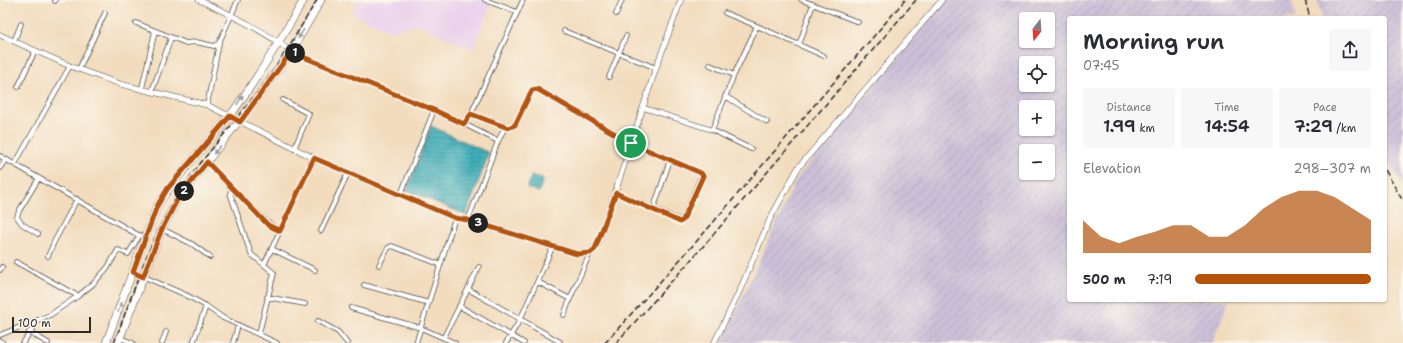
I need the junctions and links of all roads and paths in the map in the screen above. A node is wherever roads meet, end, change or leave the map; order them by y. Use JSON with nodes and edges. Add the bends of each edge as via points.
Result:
{"nodes":[{"id":1,"x":199,"y":0,"type":"edge"},
{"id":2,"x":238,"y":0,"type":"edge"},
{"id":3,"x":304,"y":0,"type":"edge"},
{"id":4,"x":321,"y":0,"type":"edge"},
{"id":5,"x":486,"y":0,"type":"edge"},
{"id":6,"x":523,"y":0,"type":"edge"},
{"id":7,"x":622,"y":0,"type":"edge"},
{"id":8,"x":682,"y":0,"type":"edge"},
{"id":9,"x":802,"y":0,"type":"edge"},
{"id":10,"x":942,"y":0,"type":"edge"},
{"id":11,"x":813,"y":4,"type":"junction"},
{"id":12,"x":517,"y":12,"type":"junction"},
{"id":13,"x":105,"y":13,"type":"dead end"},
{"id":14,"x":725,"y":13,"type":"dead end"},
{"id":15,"x":616,"y":14,"type":"dead end"},
{"id":16,"x":232,"y":15,"type":"junction"},
{"id":17,"x":858,"y":22,"type":"dead end"},
{"id":18,"x":136,"y":23,"type":"dead end"},
{"id":19,"x":21,"y":24,"type":"dead end"},
{"id":20,"x":757,"y":26,"type":"junction"},
{"id":21,"x":155,"y":31,"type":"junction"},
{"id":22,"x":564,"y":31,"type":"dead end"},
{"id":23,"x":0,"y":35,"type":"edge"},
{"id":24,"x":626,"y":36,"type":"dead end"},
{"id":25,"x":171,"y":38,"type":"junction"},
{"id":26,"x":14,"y":42,"type":"junction"},
{"id":27,"x":279,"y":42,"type":"junction"},
{"id":28,"x":219,"y":43,"type":"junction"},
{"id":29,"x":799,"y":45,"type":"junction"},
{"id":30,"x":35,"y":51,"type":"junction"},
{"id":31,"x":291,"y":52,"type":"junction"},
{"id":32,"x":619,"y":53,"type":"junction"},
{"id":33,"x":824,"y":56,"type":"dead end"},
{"id":34,"x":710,"y":64,"type":"dead end"},
{"id":35,"x":70,"y":66,"type":"junction"},
{"id":36,"x":656,"y":68,"type":"junction"},
{"id":37,"x":79,"y":69,"type":"junction"},
{"id":38,"x":734,"y":75,"type":"junction"},
{"id":39,"x":609,"y":77,"type":"dead end"},
{"id":40,"x":18,"y":87,"type":"dead end"},
{"id":41,"x":142,"y":88,"type":"junction"},
{"id":42,"x":152,"y":91,"type":"junction"},
{"id":43,"x":725,"y":96,"type":"junction"},
{"id":44,"x":283,"y":100,"type":"dead end"},
{"id":45,"x":207,"y":105,"type":"junction"},
{"id":46,"x":644,"y":108,"type":"junction"},
{"id":47,"x":434,"y":110,"type":"junction"},
{"id":48,"x":471,"y":114,"type":"junction"},
{"id":49,"x":230,"y":116,"type":"junction"},
{"id":50,"x":240,"y":122,"type":"junction"},
{"id":51,"x":767,"y":122,"type":"dead end"},
{"id":52,"x":464,"y":124,"type":"junction"},
{"id":53,"x":505,"y":127,"type":"junction"},
{"id":54,"x":712,"y":130,"type":"junction"},
{"id":55,"x":498,"y":140,"type":"junction"},
{"id":56,"x":631,"y":143,"type":"junction"},
{"id":57,"x":294,"y":149,"type":"junction"},
{"id":58,"x":751,"y":149,"type":"dead end"},
{"id":59,"x":0,"y":156,"type":"edge"},
{"id":60,"x":314,"y":158,"type":"junction"},
{"id":61,"x":6,"y":159,"type":"junction"},
{"id":62,"x":670,"y":160,"type":"junction"},
{"id":63,"x":207,"y":162,"type":"junction"},
{"id":64,"x":15,"y":164,"type":"junction"},
{"id":65,"x":0,"y":168,"type":"edge"},
{"id":66,"x":348,"y":173,"type":"junction"},
{"id":67,"x":39,"y":178,"type":"junction"},
{"id":68,"x":232,"y":190,"type":"junction"},
{"id":69,"x":616,"y":193,"type":"junction"},
{"id":70,"x":401,"y":194,"type":"junction"},
{"id":71,"x":77,"y":200,"type":"junction"},
{"id":72,"x":653,"y":210,"type":"junction"},
{"id":73,"x":455,"y":218,"type":"junction"},
{"id":74,"x":468,"y":220,"type":"junction"},
{"id":75,"x":162,"y":229,"type":"junction"},
{"id":76,"x":280,"y":231,"type":"junction"},
{"id":77,"x":321,"y":231,"type":"dead end"},
{"id":78,"x":38,"y":234,"type":"dead end"},
{"id":79,"x":142,"y":237,"type":"junction"},
{"id":80,"x":553,"y":246,"type":"junction"},
{"id":81,"x":272,"y":249,"type":"junction"},
{"id":82,"x":590,"y":253,"type":"junction"},
{"id":83,"x":48,"y":256,"type":"dead end"},
{"id":84,"x":210,"y":257,"type":"dead end"},
{"id":85,"x":16,"y":262,"type":"dead end"},
{"id":86,"x":440,"y":264,"type":"junction"},
{"id":87,"x":264,"y":265,"type":"junction"},
{"id":88,"x":380,"y":265,"type":"dead end"},
{"id":89,"x":479,"y":267,"type":"dead end"},
{"id":90,"x":315,"y":270,"type":"dead end"},
{"id":91,"x":133,"y":272,"type":"junction"},
{"id":92,"x":143,"y":277,"type":"junction"},
{"id":93,"x":538,"y":282,"type":"junction"},
{"id":94,"x":364,"y":285,"type":"dead end"},
{"id":95,"x":468,"y":289,"type":"junction"},
{"id":96,"x":78,"y":296,"type":"junction"},
{"id":97,"x":267,"y":296,"type":"junction"},
{"id":98,"x":570,"y":299,"type":"junction"},
{"id":99,"x":428,"y":303,"type":"junction"},
{"id":100,"x":305,"y":304,"type":"dead end"},
{"id":101,"x":206,"y":306,"type":"junction"},
{"id":102,"x":459,"y":306,"type":"junction"},
{"id":103,"x":351,"y":308,"type":"dead end"},
{"id":104,"x":564,"y":315,"type":"dead end"},
{"id":105,"x":39,"y":319,"type":"junction"},
{"id":106,"x":318,"y":320,"type":"dead end"},
{"id":107,"x":520,"y":320,"type":"junction"},
{"id":108,"x":238,"y":325,"type":"junction"},
{"id":109,"x":421,"y":328,"type":"junction"},
{"id":110,"x":29,"y":332,"type":"junction"},
{"id":111,"x":166,"y":332,"type":"dead end"},
{"id":112,"x":258,"y":333,"type":"junction"},
{"id":113,"x":0,"y":335,"type":"edge"},
{"id":114,"x":510,"y":335,"type":"junction"},
{"id":115,"x":444,"y":337,"type":"junction"},
{"id":116,"x":267,"y":338,"type":"junction"},
{"id":117,"x":119,"y":340,"type":"edge"},
{"id":118,"x":0,"y":341,"type":"edge"},
{"id":119,"x":560,"y":342,"type":"edge"},
{"id":120,"x":3,"y":343,"type":"edge"},
{"id":121,"x":23,"y":343,"type":"edge"},
{"id":122,"x":48,"y":343,"type":"edge"},
{"id":123,"x":106,"y":343,"type":"edge"},
{"id":124,"x":134,"y":343,"type":"edge"},
{"id":125,"x":162,"y":343,"type":"edge"},
{"id":126,"x":193,"y":343,"type":"edge"},
{"id":127,"x":233,"y":343,"type":"edge"},
{"id":128,"x":266,"y":343,"type":"edge"},
{"id":129,"x":277,"y":343,"type":"edge"},
{"id":130,"x":347,"y":343,"type":"edge"},
{"id":131,"x":416,"y":343,"type":"edge"},
{"id":132,"x":455,"y":343,"type":"edge"},
{"id":133,"x":506,"y":343,"type":"edge"},
{"id":134,"x":524,"y":343,"type":"edge"},
{"id":135,"x":714,"y":343,"type":"edge"}],
"edges":[{"from":1,"to":16,"type":"street"},
{"from":2,"to":16,"type":"street"},
{"from":3,"to":27,"type":"main road"},
{"from":4,"to":31,"type":"main road","one_way":true},
{"from":5,"to":12,"type":"street"},
{"from":6,"to":12,"type":"street"},
{"from":7,"to":15,"type":"street"},
{"from":8,"to":36,"type":"street"},
{"from":9,"to":11,"type":"street"},
{"from":10,"to":135,"type":"street","via":[[798,168],[770,219]]},
{"from":11,"to":17,"type":"street"},
{"from":11,"to":29,"type":"street"},
{"from":12,"to":48,"type":"street"},
{"from":13,"to":37,"type":"street"},
{"from":14,"to":20,"type":"street"},
{"from":16,"to":27,"type":"street"},
{"from":16,"to":28,"type":"street"},
{"from":18,"to":21,"type":"street"},
{"from":19,"to":26,"type":"street"},
{"from":20,"to":29,"type":"street"},
{"from":20,"to":38,"type":"street"},
{"from":21,"to":25,"type":"street"},
{"from":21,"to":41,"type":"street"},
{"from":22,"to":32,"type":"street"},
{"from":23,"to":26,"type":"street"},
{"from":24,"to":32,"type":"street"},
{"from":25,"to":28,"type":"street","via":[[186,43],[200,42],[214,46]]},
{"from":25,"to":42,"type":"street"},
{"from":26,"to":30,"type":"street"},
{"from":27,"to":31,"type":"street"},
{"from":49,"to":27,"type":"main road","one_way":true},
{"from":28,"to":45,"type":"street"},
{"from":29,"to":33,"type":"street"},
{"from":30,"to":35,"type":"street"},
{"from":30,"to":40,"type":"street"},
{"from":31,"to":47,"type":"street"},
{"from":31,"to":50,"type":"main road"},
{"from":32,"to":36,"type":"street"},
{"from":32,"to":39,"type":"street"},
{"from":34,"to":38,"type":"street"},
{"from":35,"to":37,"type":"street"},
{"from":35,"to":64,"type":"street"},
{"from":36,"to":46,"type":"street"},
{"from":37,"to":41,"type":"street","via":[[120,84]]},
{"from":38,"to":43,"type":"street"},
{"from":41,"to":42,"type":"street"},
{"from":42,"to":45,"type":"street"},
{"from":43,"to":51,"type":"street"},
{"from":43,"to":54,"type":"street"},
{"from":44,"to":57,"type":"street","via":[[309,114]]},
{"from":45,"to":49,"type":"street"},
{"from":46,"to":54,"type":"street"},
{"from":46,"to":56,"type":"street"},
{"from":47,"to":52,"type":"street"},
{"from":47,"to":70,"type":"street"},
{"from":48,"to":52,"type":"street"},
{"from":48,"to":53,"type":"street"},
{"from":49,"to":50,"type":"street"},
{"from":49,"to":79,"type":"main road","via":[[168,188]]},
{"from":50,"to":57,"type":"street"},
{"from":50,"to":63,"type":"main road","one_way":true},
{"from":52,"to":55,"type":"street"},
{"from":53,"to":55,"type":"street"},
{"from":53,"to":56,"type":"street","via":[[512,128],[515,125],[535,88]]},
{"from":54,"to":58,"type":"street"},
{"from":55,"to":74,"type":"street"},
{"from":56,"to":62,"type":"street"},
{"from":56,"to":69,"type":"street"},
{"from":57,"to":60,"type":"street"},
{"from":59,"to":61,"type":"street"},
{"from":60,"to":66,"type":"street"},
{"from":60,"to":76,"type":"street"},
{"from":61,"to":64,"type":"street"},
{"from":61,"to":65,"type":"street"},
{"from":62,"to":72,"type":"street"},
{"from":62,"to":72,"type":"street","via":[[703,176],[682,221]]},
{"from":63,"to":68,"type":"street"},
{"from":63,"to":75,"type":"main road","via":[[177,200]]},
{"from":64,"to":67,"type":"street"},
{"from":66,"to":70,"type":"street"},
{"from":66,"to":77,"type":"street"},
{"from":67,"to":71,"type":"street"},
{"from":67,"to":78,"type":"street","via":[[17,217],[22,224]]},
{"from":68,"to":76,"type":"street","via":[[268,225]]},
{"from":68,"to":87,"type":"street","via":[[230,194],[251,254]]},
{"from":69,"to":72,"type":"street"},
{"from":69,"to":82,"type":"street","via":[[598,244]]},
{"from":70,"to":73,"type":"street"},
{"from":71,"to":79,"type":"street"},
{"from":71,"to":83,"type":"street"},
{"from":73,"to":74,"type":"street"},
{"from":73,"to":86,"type":"street"},
{"from":74,"to":80,"type":"street"},
{"from":75,"to":84,"type":"street","via":[[192,244]]},
{"from":75,"to":92,"type":"main road"},
{"from":76,"to":81,"type":"street"},
{"from":79,"to":91,"type":"main road"},
{"from":79,"to":96,"type":"street","via":[[128,254],[118,250],[108,267]]},
{"from":80,"to":82,"type":"street","via":[[577,254]]},
{"from":80,"to":93,"type":"street"},
{"from":81,"to":87,"type":"street"},
{"from":81,"to":90,"type":"street"},
{"from":82,"to":98,"type":"street"},
{"from":85,"to":96,"type":"street"},
{"from":86,"to":88,"type":"street","via":[[392,246],[388,248]]},
{"from":86,"to":99,"type":"street"},
{"from":87,"to":97,"type":"street","via":[[274,273]]},
{"from":89,"to":95,"type":"street"},
{"from":91,"to":92,"type":"street"},
{"from":123,"to":91,"type":"main road","one_way":true},
{"from":92,"to":101,"type":"street"},
{"from":92,"to":117,"type":"main road"},
{"from":93,"to":98,"type":"street"},
{"from":93,"to":107,"type":"street"},
{"from":94,"to":99,"type":"street"},
{"from":95,"to":102,"type":"street"},
{"from":95,"to":107,"type":"street"},
{"from":96,"to":105,"type":"street","via":[[50,315]]},
{"from":97,"to":100,"type":"street"},
{"from":97,"to":112,"type":"street"},
{"from":98,"to":104,"type":"street"},
{"from":99,"to":109,"type":"street"},
{"from":101,"to":108,"type":"street"},
{"from":101,"to":126,"type":"street"},
{"from":102,"to":114,"type":"street"},
{"from":102,"to":115,"type":"street"},
{"from":103,"to":109,"type":"street"},
{"from":105,"to":110,"type":"street"},
{"from":105,"to":113,"type":"street"},
{"from":106,"to":130,"type":"street","via":[[338,332]]},
{"from":107,"to":114,"type":"street"},
{"from":107,"to":119,"type":"street"},
{"from":108,"to":112,"type":"street"},
{"from":108,"to":127,"type":"street"},
{"from":109,"to":115,"type":"street"},
{"from":109,"to":131,"type":"street"},
{"from":110,"to":121,"type":"street"},
{"from":110,"to":122,"type":"street"},
{"from":111,"to":125,"type":"street"},
{"from":112,"to":116,"type":"street"},
{"from":114,"to":133,"type":"street"},
{"from":114,"to":134,"type":"street"},
{"from":115,"to":132,"type":"street"},
{"from":116,"to":128,"type":"street"},
{"from":116,"to":129,"type":"street"},
{"from":117,"to":124,"type":"street"},
{"from":118,"to":120,"type":"street"}]}
